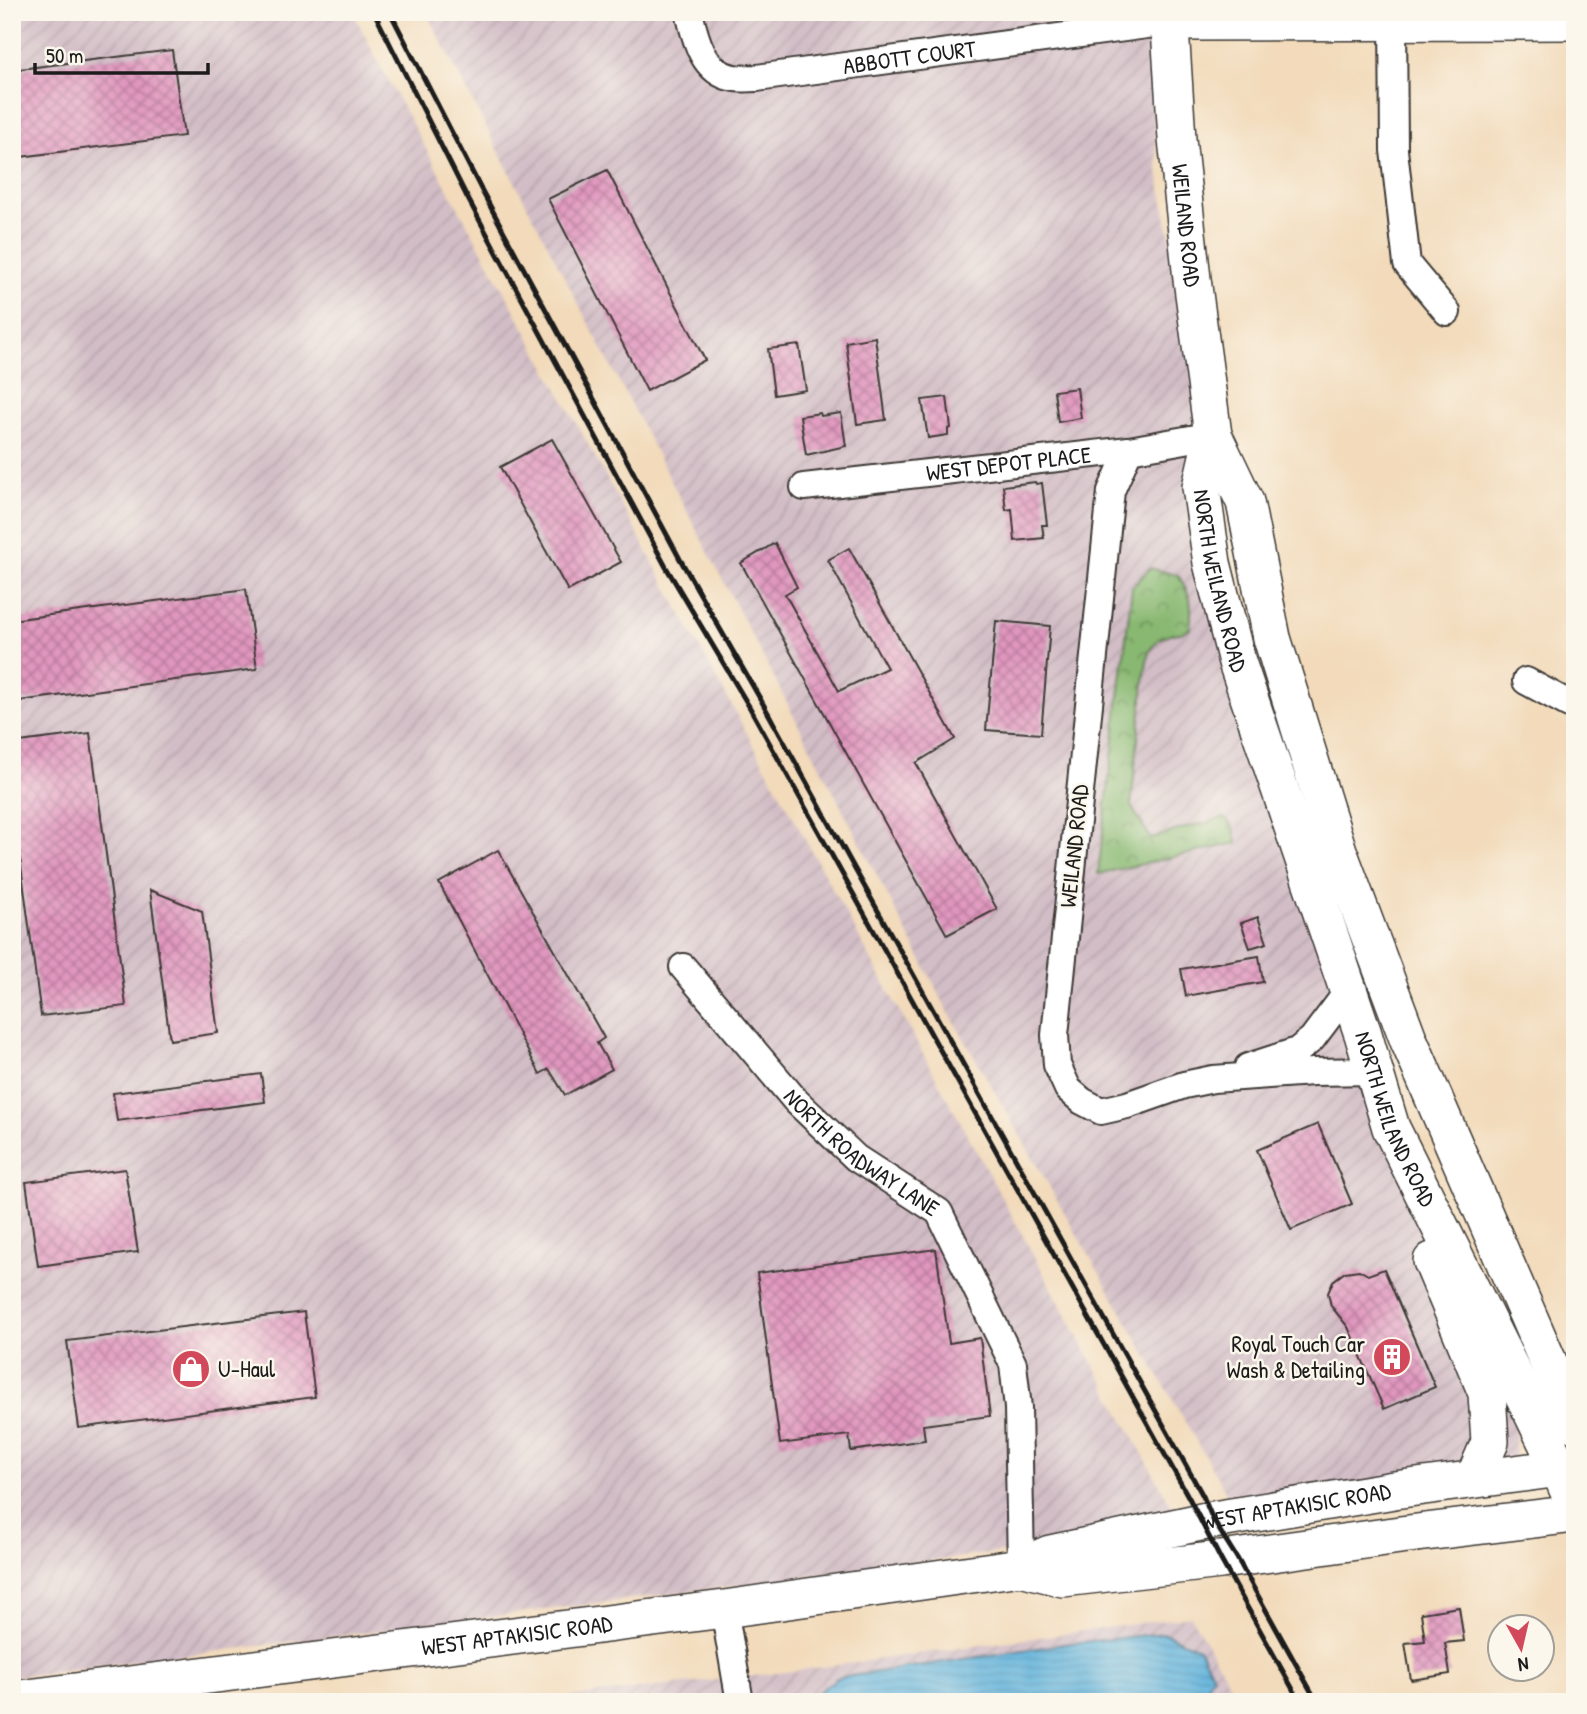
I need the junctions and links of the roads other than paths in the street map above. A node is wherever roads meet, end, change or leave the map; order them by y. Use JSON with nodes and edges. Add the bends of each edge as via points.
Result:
{"nodes":[{"id":1,"x":689,"y":12,"type":"edge"},
{"id":2,"x":1169,"y":17,"type":"edge"},
{"id":3,"x":1393,"y":17,"type":"edge"},
{"id":4,"x":1575,"y":21,"type":"edge"},
{"id":5,"x":1447,"y":312,"type":"dead end"},
{"id":6,"x":1213,"y":435,"type":"junction"},
{"id":7,"x":1129,"y":450,"type":"junction"},
{"id":8,"x":804,"y":487,"type":"dead end"},
{"id":9,"x":1526,"y":681,"type":"dead end"},
{"id":10,"x":1575,"y":704,"type":"edge"},
{"id":11,"x":683,"y":967,"type":"dead end"},
{"id":12,"x":1348,"y":991,"type":"junction"},
{"id":13,"x":1375,"y":1071,"type":"junction"},
{"id":14,"x":1213,"y":1079,"type":"junction"},
{"id":15,"x":1575,"y":1424,"type":"edge"},
{"id":16,"x":1567,"y":1467,"type":"edge"},
{"id":17,"x":1474,"y":1479,"type":"junction"},
{"id":18,"x":1575,"y":1506,"type":"edge"},
{"id":19,"x":1575,"y":1514,"type":"edge"},
{"id":20,"x":1021,"y":1567,"type":"junction"},
{"id":21,"x":724,"y":1609,"type":"junction"},
{"id":22,"x":12,"y":1700,"type":"edge"},
{"id":23,"x":740,"y":1702,"type":"edge"}],
"edges":[{"from":1,"to":2,"type":"street","name":"ABBOTT COURT","via":[[696,41],[713,69],[732,78]]},
{"from":2,"to":3,"type":"main road"},
{"from":2,"to":6,"type":"main road","name":"WEILAND ROAD","via":[[1177,139]]},
{"from":3,"to":4,"type":"main road"},
{"from":3,"to":5,"type":"street","via":[[1394,150],[1407,264]]},
{"from":6,"to":7,"type":"street","name":"WEST DEPOT PLACE"},
{"from":6,"to":12,"type":"main road","name":"NORTH WEILAND ROAD","via":[[1201,487],[1212,563],[1237,662]]},
{"from":6,"to":15,"type":"main road","name":"NORTH WEILAND ROAD","via":[[1245,502],[1272,638],[1338,851],[1409,1041]]},
{"from":7,"to":8,"type":"street","name":"WEST DEPOT PLACE"},
{"from":7,"to":14,"type":"street","name":"WEILAND ROAD","via":[[1111,491],[1055,1035],[1057,1065],[1068,1089],[1101,1111]]},
{"from":9,"to":10,"type":"street"},
{"from":11,"to":20,"type":"street","name":"NORTH ROADWAY LANE","via":[[796,1101],[856,1158],[939,1212],[1013,1364]]},
{"from":12,"to":13,"type":"main road","name":"NORTH WEILAND ROAD"},
{"from":12,"to":14,"type":"street","name":"WEILAND ROAD","via":[[1312,1039],[1297,1051]]},
{"from":13,"to":14,"type":"street","name":"WEILAND ROAD"},
{"from":13,"to":16,"type":"main road","name":"NORTH WEILAND ROAD","via":[[1391,1128]]},
{"from":13,"to":17,"type":"main road","via":[[1375,1122],[1487,1392],[1490,1442]]},
{"from":16,"to":17,"type":"main road","name":"WEST APTAKISIC ROAD"},
{"from":16,"to":18,"type":"main road","name":"NORTH WEILAND ROAD"},
{"from":17,"to":20,"type":"main road","name":"WEST APTAKISIC ROAD","via":[[1201,1522],[1050,1554]]},
{"from":19,"to":20,"type":"main road","name":"WEST APTAKISIC ROAD","via":[[1063,1578]]},
{"from":20,"to":21,"type":"main road","name":"WEST APTAKISIC ROAD"},
{"from":21,"to":22,"type":"main road","name":"WEST APTAKISIC ROAD"},
{"from":21,"to":23,"type":"street"}]}
